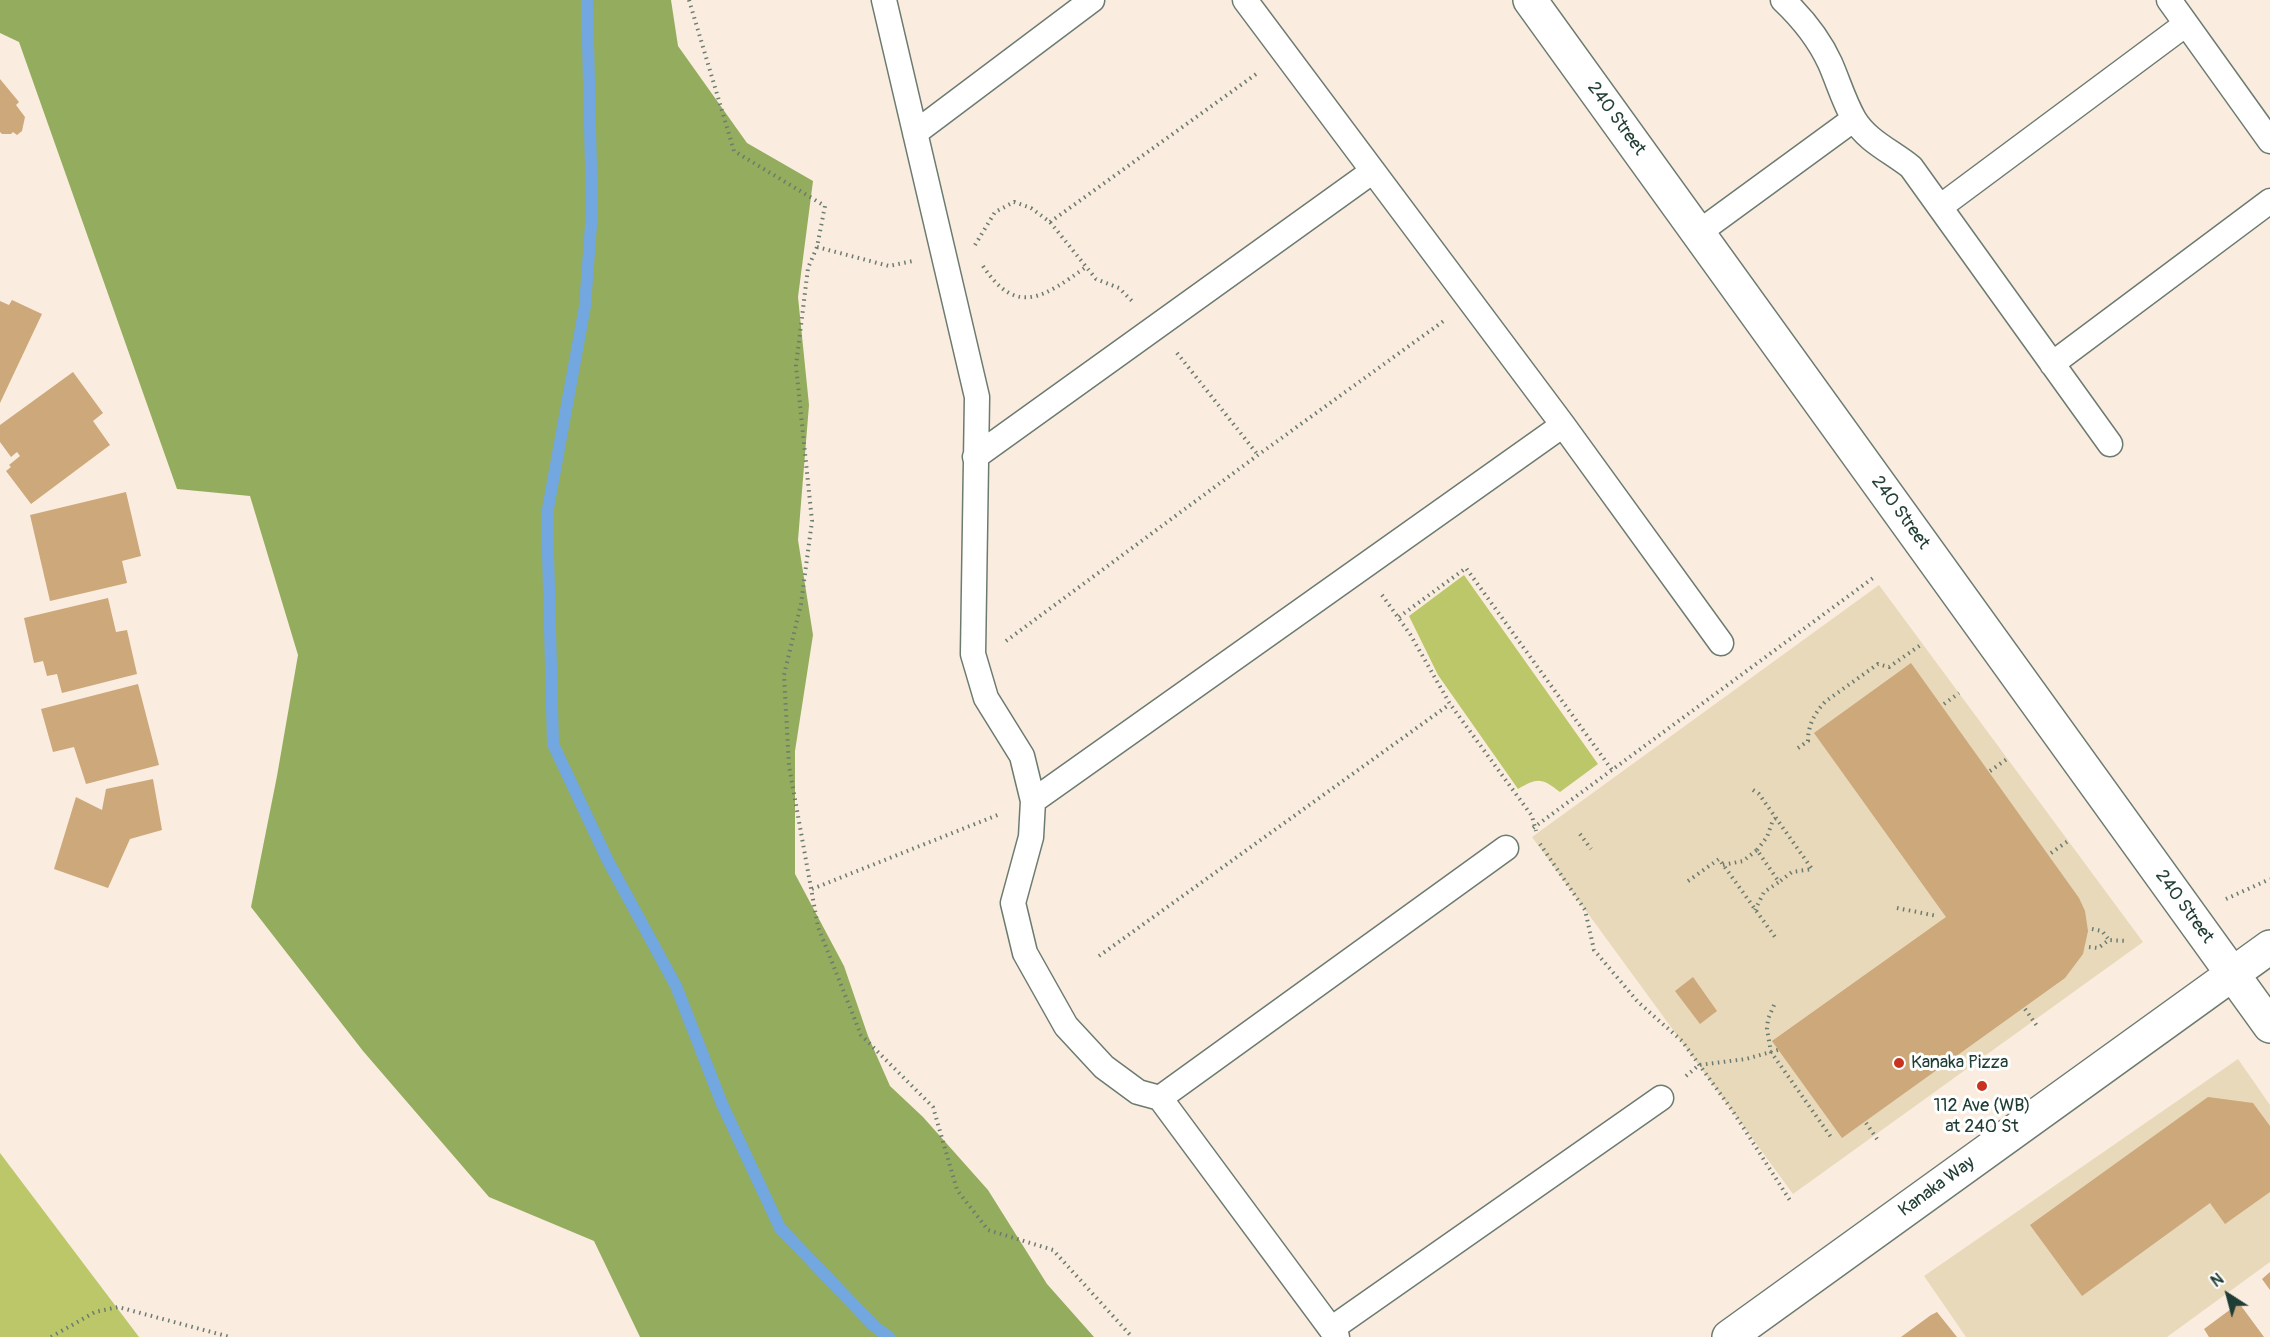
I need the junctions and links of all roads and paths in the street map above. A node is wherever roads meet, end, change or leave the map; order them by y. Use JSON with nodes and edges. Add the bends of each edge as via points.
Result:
{"nodes":[{"id":1,"x":689,"y":0,"type":"edge"},
{"id":2,"x":884,"y":0,"type":"edge"},
{"id":3,"x":1092,"y":0,"type":"edge"},
{"id":4,"x":1245,"y":0,"type":"edge"},
{"id":5,"x":1530,"y":0,"type":"edge"},
{"id":6,"x":2169,"y":0,"type":"edge"},
{"id":7,"x":1785,"y":1,"type":"edge"},
{"id":8,"x":2186,"y":24,"type":"junction"},
{"id":9,"x":1285,"y":54,"type":"junction"},
{"id":10,"x":1854,"y":119,"type":"junction"},
{"id":11,"x":915,"y":133,"type":"junction"},
{"id":12,"x":2270,"y":141,"type":"edge"},
{"id":13,"x":1373,"y":171,"type":"junction"},
{"id":14,"x":2270,"y":201,"type":"edge"},
{"id":15,"x":1940,"y":207,"type":"junction"},
{"id":16,"x":1050,"y":222,"type":"junction"},
{"id":17,"x":1698,"y":233,"type":"junction"},
{"id":18,"x":817,"y":248,"type":"junction"},
{"id":19,"x":980,"y":255,"type":"dead end"},
{"id":20,"x":944,"y":256,"type":"junction"},
{"id":21,"x":1086,"y":267,"type":"junction"},
{"id":22,"x":1471,"y":302,"type":"junction"},
{"id":23,"x":1157,"y":327,"type":"junction"},
{"id":24,"x":2052,"y":364,"type":"junction"},
{"id":25,"x":1563,"y":425,"type":"junction"},
{"id":26,"x":2110,"y":444,"type":"dead end"},
{"id":27,"x":1258,"y":455,"type":"junction"},
{"id":28,"x":975,"y":457,"type":"junction"},
{"id":29,"x":1362,"y":567,"type":"junction"},
{"id":30,"x":1873,"y":579,"type":"dead end"},
{"id":31,"x":1399,"y":617,"type":"junction"},
{"id":32,"x":1721,"y":643,"type":"dead end"},
{"id":33,"x":1922,"y":644,"type":"dead end"},
{"id":34,"x":976,"y":663,"type":"junction"},
{"id":35,"x":1959,"y":693,"type":"dead end"},
{"id":36,"x":1450,"y":704,"type":"junction"},
{"id":37,"x":1944,"y":704,"type":"dead end"},
{"id":38,"x":1798,"y":748,"type":"dead end"},
{"id":39,"x":2007,"y":759,"type":"dead end"},
{"id":40,"x":1612,"y":770,"type":"junction"},
{"id":41,"x":1990,"y":771,"type":"dead end"},
{"id":42,"x":1753,"y":790,"type":"dead end"},
{"id":43,"x":1033,"y":801,"type":"junction"},
{"id":44,"x":1776,"y":818,"type":"junction"},
{"id":45,"x":1535,"y":827,"type":"junction"},
{"id":46,"x":1580,"y":834,"type":"dead end"},
{"id":47,"x":2068,"y":841,"type":"dead end"},
{"id":48,"x":1506,"y":848,"type":"joint"},
{"id":49,"x":1591,"y":849,"type":"dead end"},
{"id":50,"x":1757,"y":850,"type":"junction"},
{"id":51,"x":2051,"y":853,"type":"dead end"},
{"id":52,"x":1723,"y":865,"type":"junction"},
{"id":53,"x":2270,"y":879,"type":"edge"},
{"id":54,"x":1688,"y":881,"type":"dead end"},
{"id":55,"x":1779,"y":882,"type":"junction"},
{"id":56,"x":812,"y":889,"type":"junction"},
{"id":57,"x":1898,"y":908,"type":"dead end"},
{"id":58,"x":1755,"y":910,"type":"junction"},
{"id":59,"x":2189,"y":914,"type":"junction"},
{"id":60,"x":1937,"y":916,"type":"dead end"},
{"id":61,"x":2092,"y":929,"type":"dead end"},
{"id":62,"x":1775,"y":937,"type":"dead end"},
{"id":63,"x":2109,"y":940,"type":"junction"},
{"id":64,"x":2128,"y":941,"type":"dead end"},
{"id":65,"x":2089,"y":946,"type":"dead end"},
{"id":66,"x":2270,"y":947,"type":"edge"},
{"id":67,"x":1099,"y":956,"type":"dead end"},
{"id":68,"x":2232,"y":974,"type":"junction"},
{"id":69,"x":1773,"y":1005,"type":"dead end"},
{"id":70,"x":2025,"y":1009,"type":"dead end"},
{"id":71,"x":2037,"y":1026,"type":"dead end"},
{"id":72,"x":2270,"y":1026,"type":"edge"},
{"id":73,"x":1778,"y":1050,"type":"dead end"},
{"id":74,"x":1771,"y":1052,"type":"junction"},
{"id":75,"x":1699,"y":1065,"type":"junction"},
{"id":76,"x":1160,"y":1098,"type":"junction"},
{"id":77,"x":1660,"y":1098,"type":"joint"},
{"id":78,"x":1866,"y":1123,"type":"dead end"},
{"id":79,"x":1831,"y":1137,"type":"dead end"},
{"id":80,"x":1877,"y":1139,"type":"dead end"},
{"id":81,"x":1791,"y":1202,"type":"dead end"},
{"id":82,"x":1334,"y":1333,"type":"edge"},
{"id":83,"x":51,"y":1337,"type":"edge"},
{"id":84,"x":230,"y":1337,"type":"edge"},
{"id":85,"x":1132,"y":1337,"type":"edge"},
{"id":86,"x":1729,"y":1337,"type":"edge"}],
"edges":[{"from":1,"to":18,"type":"path","via":[[734,151],[825,206]]},
{"from":2,"to":11,"type":"lane"},
{"from":3,"to":11,"type":"lane"},
{"from":4,"to":9,"type":"lane"},
{"from":5,"to":17,"type":"main road","name":"240 Street"},
{"from":6,"to":8,"type":"lane"},
{"from":7,"to":10,"type":"lane","via":[[1829,60]]},
{"from":8,"to":12,"type":"lane"},
{"from":8,"to":15,"type":"lane"},
{"from":9,"to":13,"type":"lane"},
{"from":9,"to":16,"type":"path"},
{"from":10,"to":15,"type":"lane","via":[[1871,140],[1911,167]]},
{"from":10,"to":17,"type":"lane"},
{"from":11,"to":20,"type":"lane"},
{"from":13,"to":22,"type":"lane"},
{"from":13,"to":23,"type":"lane"},
{"from":14,"to":24,"type":"lane"},
{"from":15,"to":24,"type":"lane"},
{"from":16,"to":20,"type":"path","via":[[1014,202],[995,212],[977,245]]},
{"from":16,"to":21,"type":"path"},
{"from":17,"to":59,"type":"main road","name":"240 Street"},
{"from":18,"to":20,"type":"path","via":[[889,266]]},
{"from":18,"to":56,"type":"path","via":[[808,267],[796,366],[812,521],[801,604],[784,675],[789,766]]},
{"from":19,"to":21,"type":"path","via":[[982,266],[1008,294],[1029,298],[1051,292]]},
{"from":20,"to":28,"type":"lane","via":[[977,397]]},
{"from":21,"to":23,"type":"path","via":[[1096,279],[1119,288]]},
{"from":22,"to":25,"type":"lane"},
{"from":22,"to":27,"type":"path"},
{"from":23,"to":27,"type":"path"},
{"from":23,"to":28,"type":"lane"},
{"from":24,"to":26,"type":"lane"},
{"from":25,"to":29,"type":"lane"},
{"from":25,"to":32,"type":"lane"},
{"from":27,"to":34,"type":"path"},
{"from":28,"to":34,"type":"lane"},
{"from":29,"to":31,"type":"path"},
{"from":29,"to":43,"type":"lane"},
{"from":30,"to":40,"type":"path"},
{"from":31,"to":36,"type":"path"},
{"from":31,"to":40,"type":"path","via":[[1466,568]]},
{"from":33,"to":38,"type":"path","via":[[1889,667],[1878,664],[1826,701],[1810,725],[1808,741]]},
{"from":34,"to":43,"type":"lane","via":[[986,698],[1022,756]]},
{"from":35,"to":37,"type":"path"},
{"from":36,"to":45,"type":"path","via":[[1532,816]]},
{"from":36,"to":67,"type":"path"},
{"from":39,"to":41,"type":"path"},
{"from":40,"to":45,"type":"path"},
{"from":42,"to":44,"type":"path"},
{"from":43,"to":56,"type":"path"},
{"from":43,"to":76,"type":"lane","via":[[1031,837],[1013,903],[1025,953],[1066,1026],[1104,1066],[1138,1092]]},
{"from":44,"to":50,"type":"path"},
{"from":44,"to":55,"type":"path","via":[[1812,869],[1792,872]]},
{"from":45,"to":48,"type":"path"},
{"from":45,"to":75,"type":"path","via":[[1537,839],[1586,910],[1594,950],[1638,1002],[1682,1041]]},
{"from":46,"to":49,"type":"path"},
{"from":47,"to":51,"type":"path"},
{"from":48,"to":76,"type":"lane"},
{"from":50,"to":52,"type":"path","via":[[1743,861]]},
{"from":50,"to":55,"type":"path"},
{"from":52,"to":54,"type":"path","via":[[1719,860]]},
{"from":52,"to":58,"type":"path"},
{"from":53,"to":59,"type":"path"},
{"from":55,"to":58,"type":"path","via":[[1764,892]]},
{"from":56,"to":85,"type":"path","via":[[818,927],[861,1035],[933,1107],[957,1190],[988,1230],[1053,1250]]},
{"from":57,"to":60,"type":"path"},
{"from":58,"to":62,"type":"path"},
{"from":59,"to":68,"type":"main road","name":"240 Street"},
{"from":61,"to":63,"type":"path","via":[[2102,931]]},
{"from":63,"to":64,"type":"path"},
{"from":63,"to":65,"type":"path","via":[[2098,948]]},
{"from":66,"to":68,"type":"main road","name":"Kanaka Way"},
{"from":68,"to":72,"type":"main road","name":"240 Street"},
{"from":68,"to":86,"type":"main road","name":"Kanaka Way"},
{"from":69,"to":74,"type":"path","via":[[1767,1029]]},
{"from":70,"to":71,"type":"path"},
{"from":73,"to":74,"type":"path"},
{"from":74,"to":75,"type":"path"},
{"from":74,"to":79,"type":"path"},
{"from":75,"to":77,"type":"path"},
{"from":75,"to":81,"type":"path"},
{"from":76,"to":82,"type":"lane"},
{"from":77,"to":82,"type":"lane"},
{"from":78,"to":80,"type":"path"},
{"from":83,"to":84,"type":"path","via":[[95,1312],[118,1307]]}]}
